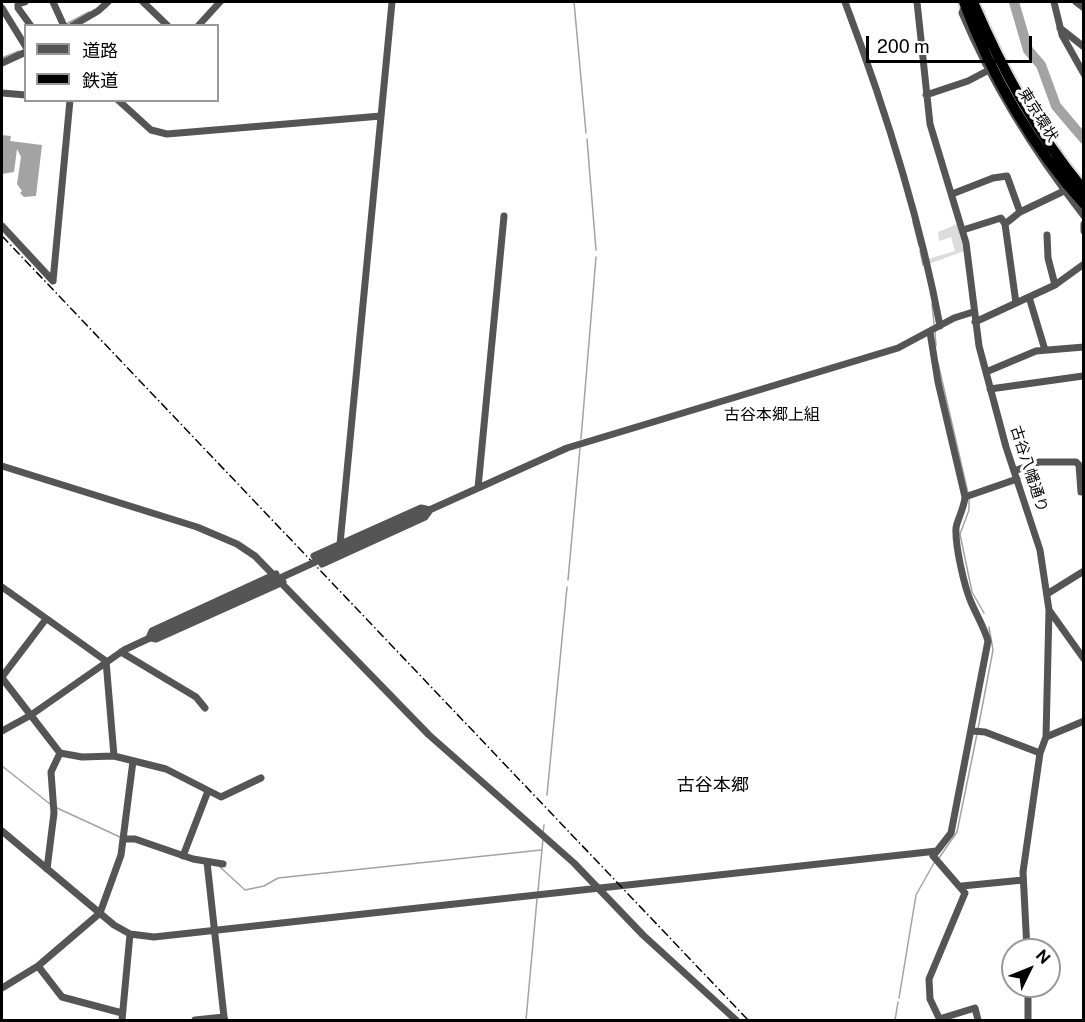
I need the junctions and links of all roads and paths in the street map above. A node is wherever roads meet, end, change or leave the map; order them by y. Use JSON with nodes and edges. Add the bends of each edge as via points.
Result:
{"nodes":[{"id":1,"x":25,"y":2,"type":"edge"},
{"id":2,"x":53,"y":2,"type":"edge"},
{"id":3,"x":108,"y":2,"type":"edge"},
{"id":4,"x":143,"y":2,"type":"edge"},
{"id":5,"x":220,"y":2,"type":"edge"},
{"id":6,"x":392,"y":2,"type":"edge"},
{"id":7,"x":845,"y":2,"type":"edge"},
{"id":8,"x":917,"y":2,"type":"edge"},
{"id":9,"x":1054,"y":2,"type":"edge"},
{"id":10,"x":1076,"y":2,"type":"edge"},
{"id":11,"x":967,"y":3,"type":"edge"},
{"id":12,"x":2,"y":8,"type":"edge"},
{"id":13,"x":1083,"y":8,"type":"edge"},
{"id":14,"x":30,"y":24,"type":"edge"},
{"id":15,"x":63,"y":24,"type":"edge"},
{"id":16,"x":75,"y":24,"type":"edge"},
{"id":17,"x":166,"y":24,"type":"edge"},
{"id":18,"x":200,"y":24,"type":"edge"},
{"id":19,"x":1060,"y":28,"type":"junction"},
{"id":20,"x":24,"y":44,"type":"edge"},
{"id":21,"x":1083,"y":47,"type":"edge"},
{"id":22,"x":24,"y":53,"type":"edge"},
{"id":23,"x":2,"y":63,"type":"edge"},
{"id":24,"x":992,"y":63,"type":"junction"},
{"id":25,"x":1083,"y":74,"type":"edge"},
{"id":26,"x":2,"y":93,"type":"edge"},
{"id":27,"x":24,"y":95,"type":"edge"},
{"id":28,"x":926,"y":95,"type":"junction"},
{"id":29,"x":70,"y":102,"type":"edge"},
{"id":30,"x":120,"y":102,"type":"edge"},
{"id":31,"x":381,"y":116,"type":"junction"},
{"id":32,"x":1083,"y":190,"type":"edge"},
{"id":33,"x":1064,"y":191,"type":"junction"},
{"id":34,"x":952,"y":194,"type":"junction"},
{"id":35,"x":1083,"y":204,"type":"edge"},
{"id":36,"x":1020,"y":212,"type":"junction"},
{"id":37,"x":504,"y":216,"type":"dead end"},
{"id":38,"x":1083,"y":216,"type":"edge"},
{"id":39,"x":1005,"y":224,"type":"junction"},
{"id":40,"x":1083,"y":224,"type":"edge"},
{"id":41,"x":2,"y":226,"type":"edge"},
{"id":42,"x":963,"y":230,"type":"junction"},
{"id":43,"x":1083,"y":231,"type":"edge"},
{"id":44,"x":1047,"y":235,"type":"dead end"},
{"id":45,"x":1083,"y":264,"type":"edge"},
{"id":46,"x":1055,"y":285,"type":"junction"},
{"id":47,"x":1029,"y":297,"type":"junction"},
{"id":48,"x":1016,"y":303,"type":"junction"},
{"id":49,"x":973,"y":312,"type":"junction"},
{"id":50,"x":975,"y":322,"type":"junction"},
{"id":51,"x":940,"y":326,"type":"junction"},
{"id":52,"x":930,"y":332,"type":"junction"},
{"id":53,"x":1083,"y":347,"type":"edge"},
{"id":54,"x":1045,"y":350,"type":"junction"},
{"id":55,"x":986,"y":372,"type":"junction"},
{"id":56,"x":1083,"y":376,"type":"edge"},
{"id":57,"x":990,"y":389,"type":"junction"},
{"id":58,"x":2,"y":466,"type":"edge"},
{"id":59,"x":1014,"y":471,"type":"junction"},
{"id":60,"x":1017,"y":479,"type":"junction"},
{"id":61,"x":477,"y":488,"type":"junction"},
{"id":62,"x":1081,"y":492,"type":"dead end"},
{"id":63,"x":965,"y":497,"type":"junction"},
{"id":64,"x":430,"y":510,"type":"junction"},
{"id":65,"x":340,"y":544,"type":"junction"},
{"id":66,"x":314,"y":556,"type":"dead end"},
{"id":67,"x":322,"y":564,"type":"dead end"},
{"id":68,"x":1083,"y":571,"type":"edge"},
{"id":69,"x":276,"y":574,"type":"junction"},
{"id":70,"x":283,"y":582,"type":"junction"},
{"id":71,"x":2,"y":587,"type":"edge"},
{"id":72,"x":1047,"y":594,"type":"junction"},
{"id":73,"x":1049,"y":610,"type":"junction"},
{"id":74,"x":46,"y":619,"type":"junction"},
{"id":75,"x":149,"y":638,"type":"junction"},
{"id":76,"x":121,"y":652,"type":"junction"},
{"id":77,"x":1083,"y":659,"type":"edge"},
{"id":78,"x":106,"y":661,"type":"junction"},
{"id":79,"x":2,"y":678,"type":"edge"},
{"id":80,"x":206,"y":708,"type":"dead end"},
{"id":81,"x":31,"y":714,"type":"junction"},
{"id":82,"x":1083,"y":721,"type":"edge"},
{"id":83,"x":2,"y":731,"type":"edge"},
{"id":84,"x":973,"y":731,"type":"junction"},
{"id":85,"x":1046,"y":737,"type":"junction"},
{"id":86,"x":60,"y":753,"type":"junction"},
{"id":87,"x":1041,"y":753,"type":"junction"},
{"id":88,"x":114,"y":756,"type":"junction"},
{"id":89,"x":133,"y":761,"type":"junction"},
{"id":90,"x":261,"y":778,"type":"dead end"},
{"id":91,"x":208,"y":791,"type":"junction"},
{"id":92,"x":2,"y":831,"type":"edge"},
{"id":93,"x":124,"y":839,"type":"junction"},
{"id":94,"x":937,"y":851,"type":"junction"},
{"id":95,"x":183,"y":856,"type":"junction"},
{"id":96,"x":207,"y":862,"type":"junction"},
{"id":97,"x":223,"y":864,"type":"dead end"},
{"id":98,"x":47,"y":869,"type":"junction"},
{"id":99,"x":1023,"y":880,"type":"junction"},
{"id":100,"x":962,"y":886,"type":"junction"},
{"id":101,"x":598,"y":888,"type":"junction"},
{"id":102,"x":99,"y":913,"type":"junction"},
{"id":103,"x":214,"y":930,"type":"junction"},
{"id":104,"x":130,"y":934,"type":"junction"},
{"id":105,"x":1026,"y":938,"type":"edge"},
{"id":106,"x":38,"y":966,"type":"junction"},
{"id":107,"x":2,"y":988,"type":"edge"},
{"id":108,"x":1028,"y":998,"type":"edge"},
{"id":109,"x":122,"y":1017,"type":"edge"},
{"id":110,"x":225,"y":1019,"type":"edge"},
{"id":111,"x":195,"y":1020,"type":"edge"},
{"id":112,"x":736,"y":1020,"type":"edge"},
{"id":113,"x":940,"y":1020,"type":"edge"},
{"id":114,"x":978,"y":1020,"type":"edge"},
{"id":115,"x":1028,"y":1020,"type":"edge"}],
"edges":[{"from":1,"to":14,"type":"street","via":[[18,4],[18,8]]},
{"from":2,"to":15,"type":"street"},
{"from":3,"to":16,"type":"street"},
{"from":4,"to":17,"type":"street"},
{"from":5,"to":18,"type":"street"},
{"from":6,"to":31,"type":"street"},
{"from":7,"to":51,"type":"street","via":[[902,164]]},
{"from":8,"to":28,"type":"street","name":"古谷八幡通り"},
{"from":9,"to":19,"type":"street"},
{"from":10,"to":13,"type":"street"},
{"from":11,"to":24,"type":"highway","name":"東京環状"},
{"from":11,"to":24,"type":"street","via":[[962,13]]},
{"from":12,"to":20,"type":"street"},
{"from":19,"to":21,"type":"street"},
{"from":19,"to":25,"type":"street"},
{"from":22,"to":23,"type":"street"},
{"from":24,"to":28,"type":"street","via":[[968,81]]},
{"from":24,"to":32,"type":"highway","name":"東京環状"},
{"from":24,"to":33,"type":"street","via":[[1016,122]]},
{"from":24,"to":35,"type":"highway","name":"東京環状","via":[[1033,136]]},
{"from":26,"to":27,"type":"street"},
{"from":28,"to":34,"type":"street","name":"古谷八幡通り","via":[[930,124]]},
{"from":29,"to":41,"type":"street","via":[[53,282]]},
{"from":30,"to":31,"type":"street","via":[[151,130],[167,134]]},
{"from":31,"to":65,"type":"street"},
{"from":33,"to":36,"type":"street"},
{"from":33,"to":38,"type":"street"},
{"from":34,"to":36,"type":"street","via":[[1007,176]]},
{"from":34,"to":42,"type":"street","name":"古谷八幡通り"},
{"from":36,"to":39,"type":"street"},
{"from":37,"to":61,"type":"street"},
{"from":39,"to":42,"type":"street","via":[[1001,218]]},
{"from":39,"to":48,"type":"street"},
{"from":40,"to":43,"type":"street"},
{"from":42,"to":49,"type":"street","name":"古谷八幡通り"},
{"from":44,"to":46,"type":"street"},
{"from":45,"to":46,"type":"street"},
{"from":46,"to":47,"type":"street"},
{"from":47,"to":48,"type":"street"},
{"from":47,"to":54,"type":"street"},
{"from":48,"to":50,"type":"street"},
{"from":49,"to":50,"type":"street","name":"古谷八幡通り"},
{"from":49,"to":51,"type":"street"},
{"from":50,"to":55,"type":"street","name":"古谷八幡通り"},
{"from":51,"to":52,"type":"street"},
{"from":52,"to":61,"type":"street","via":[[898,348],[575,445]]},
{"from":52,"to":63,"type":"street"},
{"from":53,"to":54,"type":"street"},
{"from":54,"to":55,"type":"street"},
{"from":55,"to":57,"type":"street","name":"古谷八幡通り"},
{"from":56,"to":57,"type":"street"},
{"from":57,"to":59,"type":"street","name":"古谷八幡通り"},
{"from":58,"to":69,"type":"street","via":[[197,527],[237,544]]},
{"from":59,"to":60,"type":"street","name":"古谷八幡通り"},
{"from":59,"to":62,"type":"street","via":[[1039,462],[1076,462]]},
{"from":60,"to":63,"type":"street"},
{"from":60,"to":72,"type":"street","name":"古谷八幡通り","via":[[1035,530]]},
{"from":61,"to":64,"type":"street"},
{"from":63,"to":84,"type":"street","via":[[956,526],[960,555],[970,601],[988,641]]},
{"from":64,"to":65,"type":"street","via":[[421,508]]},
{"from":64,"to":67,"type":"street","via":[[425,517]]},
{"from":64,"to":75,"type":"street","bridge":true},
{"from":65,"to":66,"type":"street"},
{"from":68,"to":72,"type":"street"},
{"from":69,"to":70,"type":"street"},
{"from":69,"to":75,"type":"street","via":[[152,631]]},
{"from":70,"to":75,"type":"street","via":[[156,639]]},
{"from":70,"to":101,"type":"street","via":[[429,735]]},
{"from":71,"to":74,"type":"street"},
{"from":72,"to":73,"type":"street","name":"古谷八幡通り"},
{"from":73,"to":77,"type":"street"},
{"from":73,"to":85,"type":"street","name":"古谷八幡通り"},
{"from":74,"to":78,"type":"street"},
{"from":74,"to":79,"type":"street"},
{"from":75,"to":76,"type":"street"},
{"from":76,"to":78,"type":"street"},
{"from":76,"to":80,"type":"street","via":[[196,697]]},
{"from":78,"to":81,"type":"street"},
{"from":78,"to":88,"type":"street"},
{"from":79,"to":81,"type":"street"},
{"from":81,"to":83,"type":"street"},
{"from":81,"to":86,"type":"street"},
{"from":82,"to":85,"type":"street"},
{"from":84,"to":87,"type":"street"},
{"from":84,"to":94,"type":"street","via":[[951,833]]},
{"from":85,"to":87,"type":"street","name":"古谷八幡通り"},
{"from":86,"to":88,"type":"street"},
{"from":86,"to":98,"type":"street","via":[[51,772],[54,813]]},
{"from":87,"to":99,"type":"street","name":"古谷八幡通り"},
{"from":88,"to":89,"type":"street"},
{"from":89,"to":91,"type":"street","via":[[166,769]]},
{"from":89,"to":93,"type":"street"},
{"from":90,"to":91,"type":"street","via":[[221,797]]},
{"from":91,"to":95,"type":"street"},
{"from":92,"to":98,"type":"street"},
{"from":93,"to":95,"type":"street","via":[[135,839]]},
{"from":93,"to":102,"type":"street"},
{"from":94,"to":100,"type":"street","via":[[933,856]]},
{"from":94,"to":101,"type":"street"},
{"from":95,"to":96,"type":"street"},
{"from":96,"to":97,"type":"street"},
{"from":96,"to":103,"type":"street"},
{"from":98,"to":102,"type":"street"},
{"from":99,"to":100,"type":"street"},
{"from":99,"to":105,"type":"street","name":"古谷八幡通り"},
{"from":100,"to":113,"type":"street","via":[[965,893],[929,979],[930,999]]},
{"from":101,"to":103,"type":"street"},
{"from":101,"to":112,"type":"street"},
{"from":102,"to":104,"type":"street"},
{"from":102,"to":106,"type":"street"},
{"from":103,"to":104,"type":"street","via":[[154,937]]},
{"from":103,"to":110,"type":"street"},
{"from":104,"to":109,"type":"street"},
{"from":106,"to":107,"type":"street"},
{"from":106,"to":109,"type":"street","via":[[62,997]]},
{"from":108,"to":115,"type":"street"},
{"from":110,"to":111,"type":"street"},
{"from":113,"to":114,"type":"street","via":[[975,1008]]}]}
